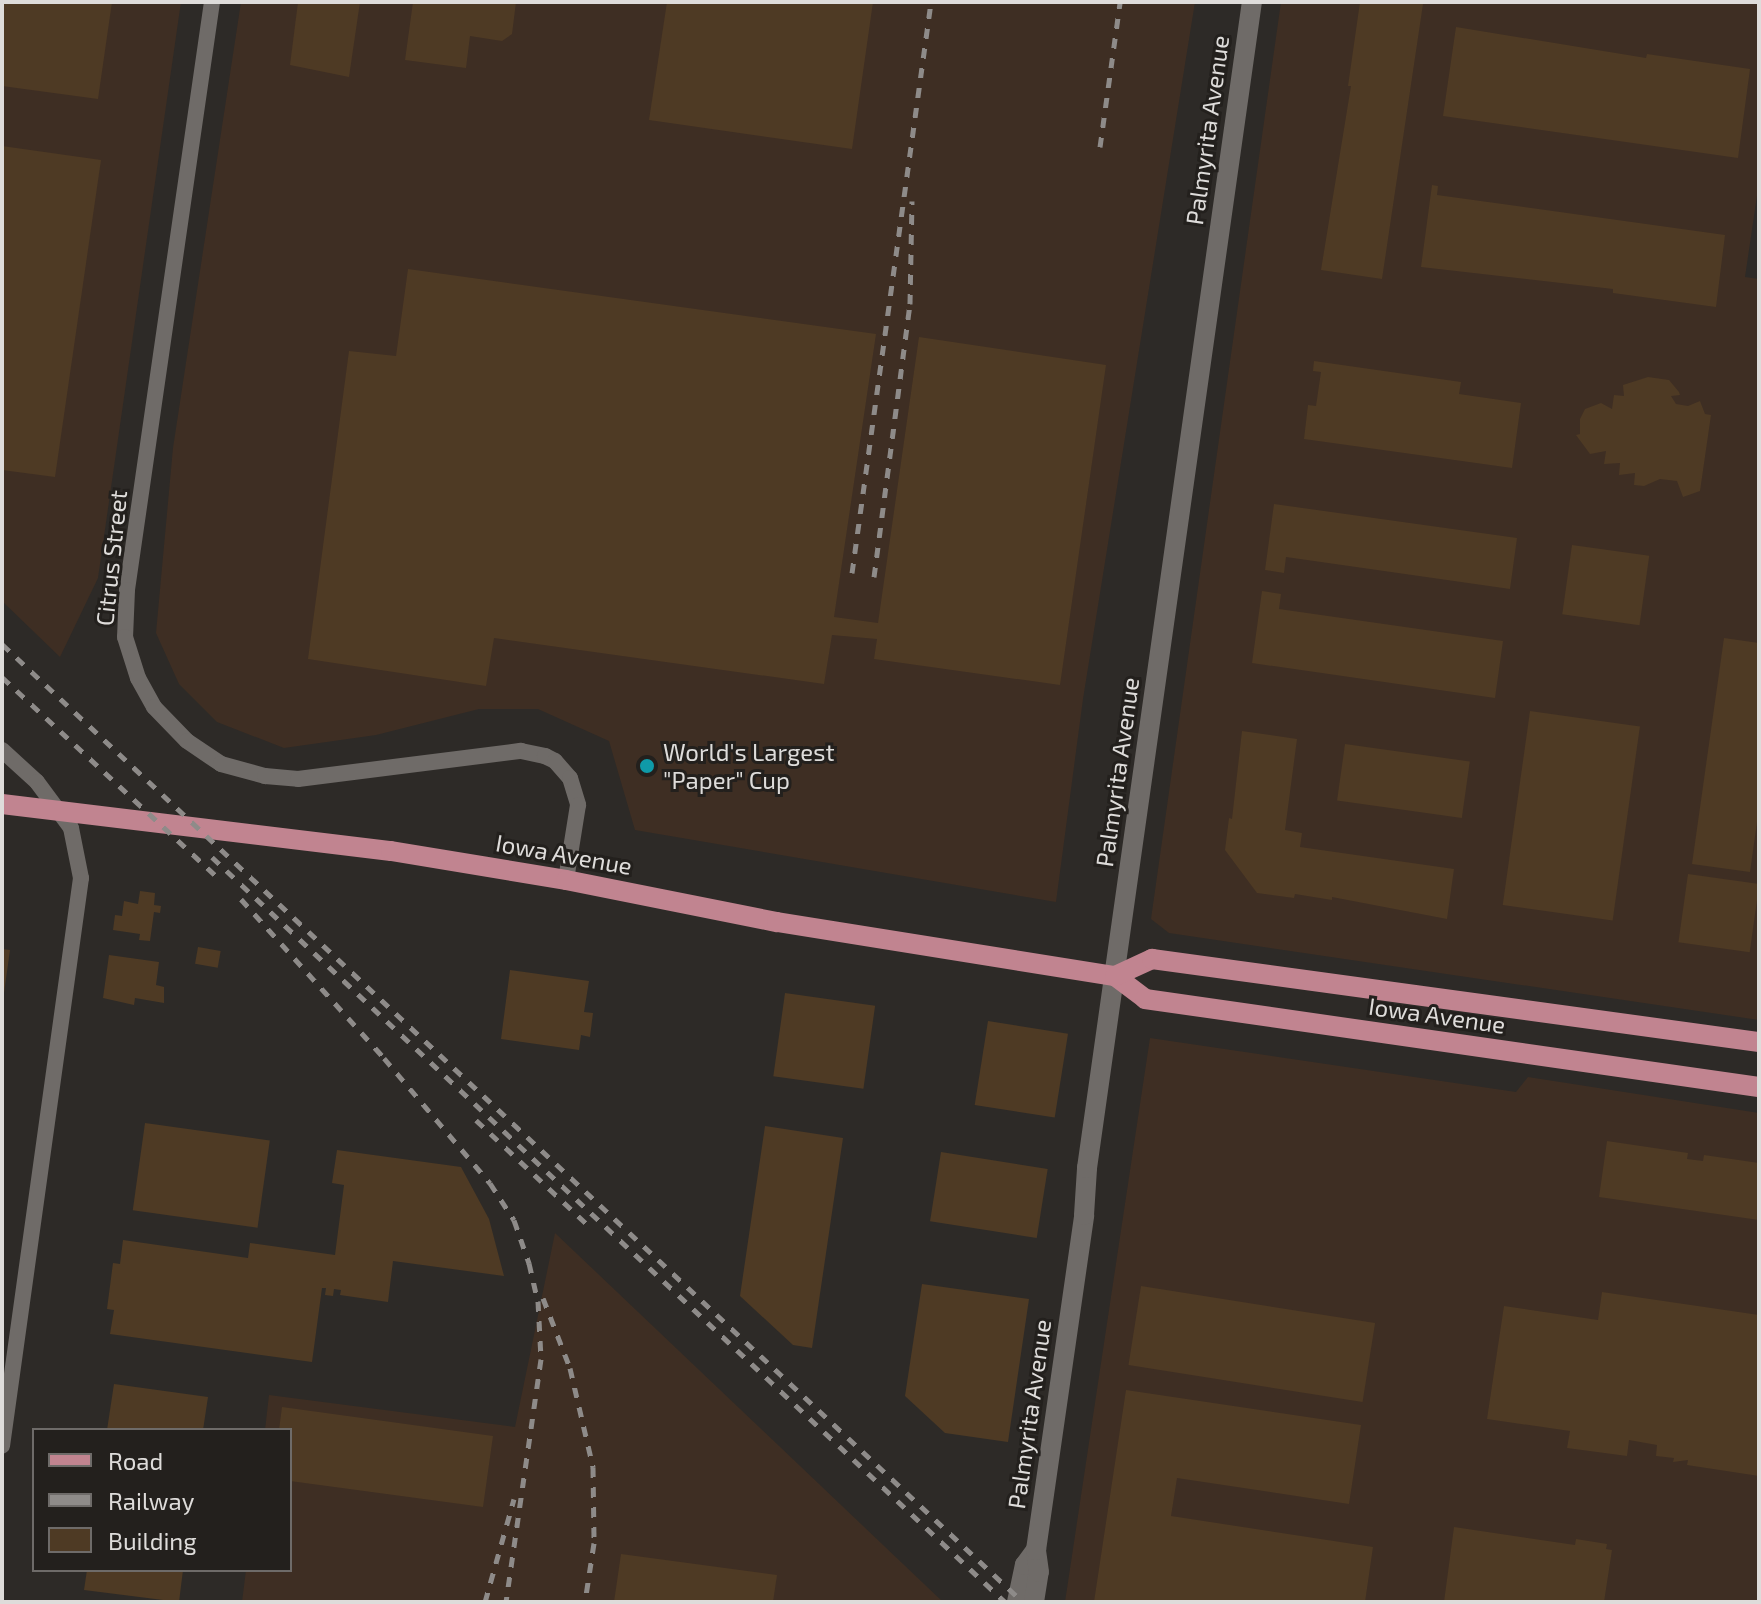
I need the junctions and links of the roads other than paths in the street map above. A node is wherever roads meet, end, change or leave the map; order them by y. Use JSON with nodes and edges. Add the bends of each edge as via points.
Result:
{"nodes":[{"id":1,"x":212,"y":2,"type":"edge"},
{"id":2,"x":1252,"y":2,"type":"edge"},
{"id":3,"x":2,"y":750,"type":"edge"},
{"id":4,"x":2,"y":804,"type":"edge"},
{"id":5,"x":566,"y":880,"type":"junction"},
{"id":6,"x":1115,"y":976,"type":"junction"},
{"id":7,"x":1759,"y":1042,"type":"edge"},
{"id":8,"x":1759,"y":1087,"type":"edge"},
{"id":9,"x":2,"y":1446,"type":"edge"},
{"id":10,"x":1036,"y":1550,"type":"junction"},
{"id":11,"x":1017,"y":1602,"type":"edge"},
{"id":12,"x":1034,"y":1602,"type":"edge"}],
"edges":[{"from":1,"to":5,"type":"street","name":"Citrus Street","via":[[127,590],[125,637],[138,678],[154,707],[194,747],[221,764],[265,776],[298,779],[521,751],[545,756],[570,778],[578,805]]},
{"from":2,"to":6,"type":"street","name":"Palmyrita Avenue"},
{"from":3,"to":9,"type":"street","via":[[37,782],[71,828],[81,878]]},
{"from":4,"to":5,"type":"main road","name":"Iowa Avenue","via":[[391,851]]},
{"from":5,"to":6,"type":"main road","name":"Iowa Avenue","via":[[777,922]]},
{"from":6,"to":7,"type":"main road","name":"Iowa Avenue","via":[[1152,959]]},
{"from":6,"to":8,"type":"main road","name":"Iowa Avenue","via":[[1145,999]]},
{"from":6,"to":10,"type":"street","name":"Palmyrita Avenue"},
{"from":10,"to":11,"type":"street","name":"Palmyrita Avenue","via":[[1025,1565]]},
{"from":10,"to":12,"type":"street","name":"Palmyrita Avenue"}]}
